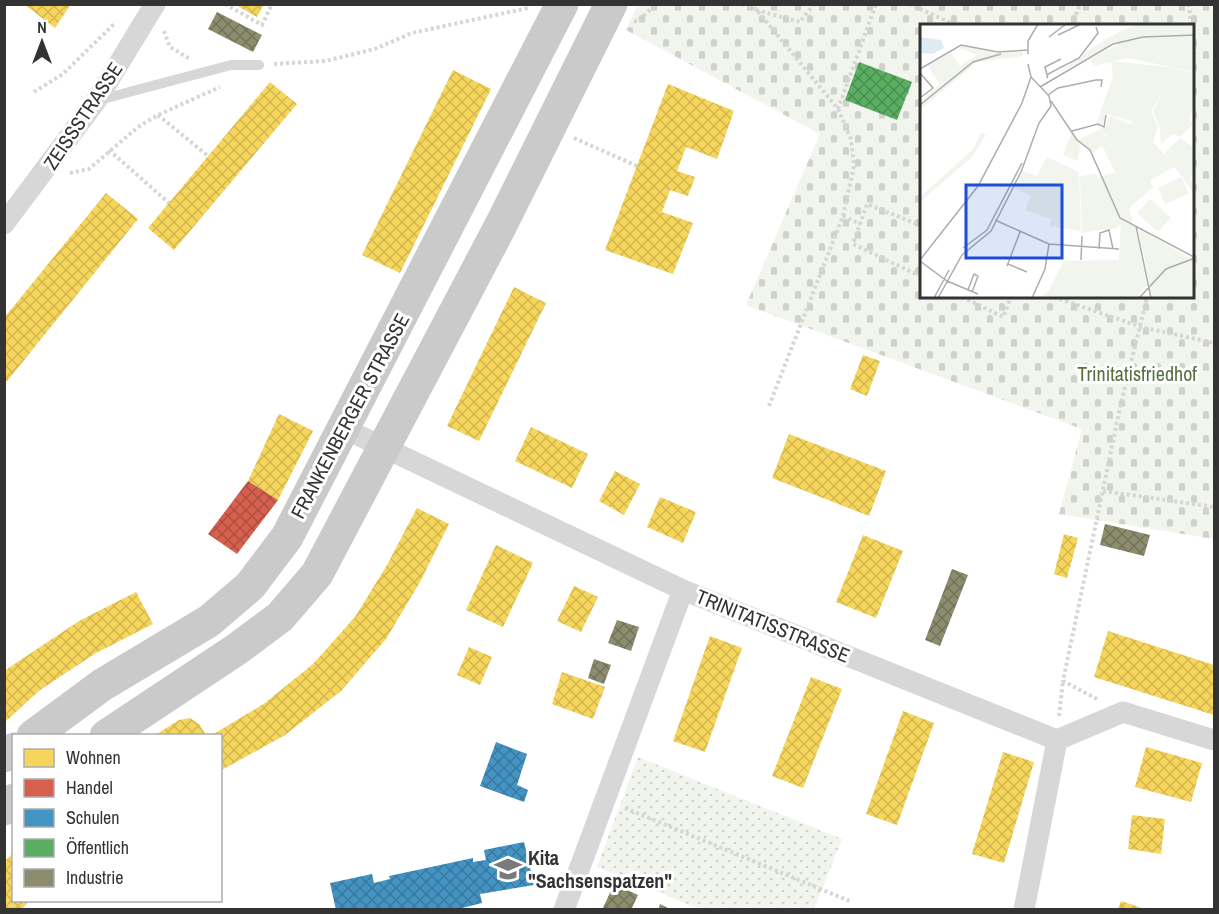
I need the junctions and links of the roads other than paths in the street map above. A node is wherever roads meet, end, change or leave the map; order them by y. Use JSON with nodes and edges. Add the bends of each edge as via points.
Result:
{"nodes":[{"id":1,"x":611,"y":4,"type":"edge"},
{"id":2,"x":158,"y":13,"type":"edge"},
{"id":3,"x":558,"y":14,"type":"edge"},
{"id":4,"x":259,"y":65,"type":"road end"},
{"id":5,"x":96,"y":101,"type":"junction"},
{"id":6,"x":4,"y":224,"type":"edge"},
{"id":7,"x":343,"y":428,"type":"junction"},
{"id":8,"x":384,"y":447,"type":"junction"},
{"id":9,"x":683,"y":590,"type":"junction"},
{"id":10,"x":34,"y":734,"type":"edge"},
{"id":11,"x":108,"y":734,"type":"edge"},
{"id":12,"x":1057,"y":740,"type":"junction"},
{"id":13,"x":1215,"y":740,"type":"edge"},
{"id":14,"x":564,"y":909,"type":"edge"},
{"id":15,"x":1024,"y":909,"type":"edge"}],
"edges":[{"from":1,"to":8,"type":"main road"},
{"from":2,"to":5,"type":"street","name":"ZEISSSTRASSE"},
{"from":3,"to":7,"type":"main road","name":"FRANKENBERGER STRASSE"},
{"from":4,"to":5,"type":"lane","via":[[231,65]]},
{"from":5,"to":6,"type":"street","name":"ZEISSSTRASSE"},
{"from":7,"to":8,"type":"street","name":"TRINITATISSTRASSE"},
{"from":7,"to":10,"type":"main road","name":"FRANKENBERGER STRASSE","via":[[287,537],[250,586],[209,621],[102,685]]},
{"from":8,"to":9,"type":"street","name":"TRINITATISSTRASSE"},
{"from":8,"to":11,"type":"main road","via":[[317,574],[280,617]]},
{"from":9,"to":12,"type":"street","name":"TRINITATISSTRASSE"},
{"from":9,"to":14,"type":"street"},
{"from":12,"to":13,"type":"street","via":[[1122,712]]},
{"from":12,"to":15,"type":"street"}]}
